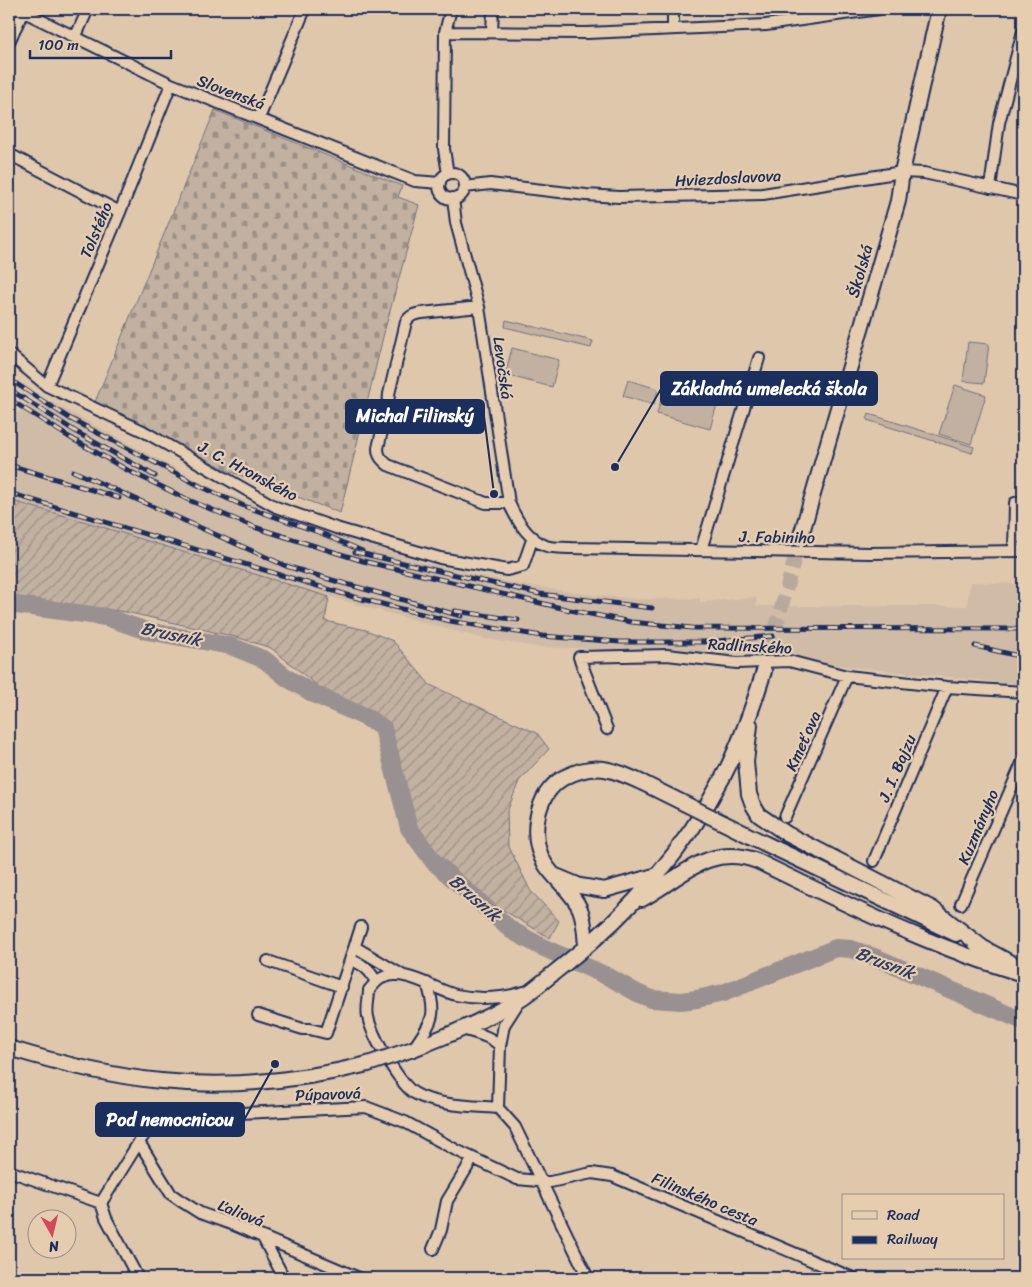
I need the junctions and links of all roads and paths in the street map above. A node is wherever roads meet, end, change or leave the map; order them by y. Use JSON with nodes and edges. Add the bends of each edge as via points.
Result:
{"nodes":[{"id":1,"x":88,"y":9,"type":"edge"},
{"id":2,"x":305,"y":9,"type":"edge"},
{"id":3,"x":451,"y":9,"type":"edge"},
{"id":4,"x":493,"y":9,"type":"edge"},
{"id":5,"x":673,"y":9,"type":"edge"},
{"id":6,"x":879,"y":9,"type":"edge"},
{"id":7,"x":939,"y":9,"type":"edge"},
{"id":8,"x":21,"y":11,"type":"edge"},
{"id":9,"x":673,"y":29,"type":"junction"},
{"id":10,"x":1023,"y":31,"type":"edge"},
{"id":11,"x":445,"y":32,"type":"junction"},
{"id":12,"x":492,"y":32,"type":"junction"},
{"id":13,"x":75,"y":38,"type":"junction"},
{"id":14,"x":9,"y":42,"type":"edge"},
{"id":15,"x":171,"y":84,"type":"junction"},
{"id":16,"x":259,"y":118,"type":"junction"},
{"id":17,"x":9,"y":154,"type":"edge"},
{"id":18,"x":902,"y":172,"type":"junction"},
{"id":19,"x":448,"y":174,"type":"junction"},
{"id":20,"x":440,"y":183,"type":"junction"},
{"id":21,"x":465,"y":187,"type":"junction"},
{"id":22,"x":990,"y":188,"type":"junction"},
{"id":23,"x":1023,"y":195,"type":"edge"},
{"id":24,"x":453,"y":198,"type":"junction"},
{"id":25,"x":120,"y":212,"type":"junction"},
{"id":26,"x":479,"y":307,"type":"junction"},
{"id":27,"x":9,"y":354,"type":"edge"},
{"id":28,"x":758,"y":358,"type":"dead end"},
{"id":29,"x":47,"y":386,"type":"junction"},
{"id":30,"x":1023,"y":501,"type":"edge"},
{"id":31,"x":508,"y":504,"type":"junction"},
{"id":32,"x":532,"y":538,"type":"junction"},
{"id":33,"x":800,"y":539,"type":"tunnel mouth"},
{"id":34,"x":700,"y":550,"type":"junction"},
{"id":35,"x":1019,"y":551,"type":"edge"},
{"id":36,"x":764,"y":671,"type":"tunnel mouth"},
{"id":37,"x":847,"y":676,"type":"junction"},
{"id":38,"x":947,"y":687,"type":"junction"},
{"id":39,"x":1023,"y":692,"type":"edge"},
{"id":40,"x":752,"y":709,"type":"junction"},
{"id":41,"x":607,"y":729,"type":"dead end"},
{"id":42,"x":1023,"y":761,"type":"edge"},
{"id":43,"x":785,"y":817,"type":"dead end"},
{"id":44,"x":874,"y":861,"type":"dead end"},
{"id":45,"x":658,"y":875,"type":"junction"},
{"id":46,"x":556,"y":876,"type":"junction"},
{"id":47,"x":632,"y":904,"type":"junction"},
{"id":48,"x":961,"y":904,"type":"dead end"},
{"id":49,"x":362,"y":927,"type":"dead end"},
{"id":50,"x":355,"y":947,"type":"junction"},
{"id":51,"x":982,"y":947,"type":"junction"},
{"id":52,"x":585,"y":948,"type":"junction"},
{"id":53,"x":351,"y":960,"type":"junction"},
{"id":54,"x":268,"y":961,"type":"dead end"},
{"id":55,"x":1023,"y":970,"type":"edge"},
{"id":56,"x":1023,"y":974,"type":"edge"},
{"id":57,"x":402,"y":975,"type":"junction"},
{"id":58,"x":376,"y":982,"type":"junction"},
{"id":59,"x":427,"y":983,"type":"junction"},
{"id":60,"x":342,"y":987,"type":"junction"},
{"id":61,"x":527,"y":994,"type":"junction"},
{"id":62,"x":258,"y":1015,"type":"dead end"},
{"id":63,"x":462,"y":1029,"type":"junction"},
{"id":64,"x":500,"y":1046,"type":"junction"},
{"id":65,"x":9,"y":1048,"type":"edge"},
{"id":66,"x":413,"y":1049,"type":"junction"},
{"id":67,"x":498,"y":1108,"type":"junction"},
{"id":68,"x":139,"y":1142,"type":"junction"},
{"id":69,"x":473,"y":1158,"type":"junction"},
{"id":70,"x":9,"y":1171,"type":"edge"},
{"id":71,"x":541,"y":1181,"type":"junction"},
{"id":72,"x":101,"y":1202,"type":"junction"},
{"id":73,"x":263,"y":1238,"type":"junction"},
{"id":74,"x":433,"y":1249,"type":"dead end"},
{"id":75,"x":138,"y":1278,"type":"edge"},
{"id":76,"x":284,"y":1278,"type":"edge"},
{"id":77,"x":359,"y":1278,"type":"edge"},
{"id":78,"x":588,"y":1278,"type":"edge"},
{"id":79,"x":853,"y":1278,"type":"edge"}],
"edges":[{"from":1,"to":13,"type":"street"},
{"from":2,"to":16,"type":"street"},
{"from":3,"to":11,"type":"street"},
{"from":4,"to":12,"type":"street"},
{"from":5,"to":9,"type":"street"},
{"from":6,"to":9,"type":"street","via":[[766,25]]},
{"from":7,"to":18,"type":"main road","name":"Školská"},
{"from":8,"to":13,"type":"street","name":"Slovenská"},
{"from":8,"to":14,"type":"street"},
{"from":9,"to":12,"type":"street","via":[[587,33]]},
{"from":10,"to":22,"type":"street","via":[[999,123]]},
{"from":11,"to":12,"type":"street"},
{"from":11,"to":19,"type":"street","via":[[444,148]]},
{"from":13,"to":15,"type":"street","name":"Slovenská"},
{"from":15,"to":16,"type":"street","name":"Slovenská"},
{"from":15,"to":25,"type":"street","name":"Tolstého"},
{"from":16,"to":20,"type":"street","name":"Slovenská","via":[[415,181]]},
{"from":17,"to":25,"type":"street"},
{"from":18,"to":21,"type":"street","name":"Hviezdoslavova","via":[[756,194],[619,197],[490,184]]},
{"from":18,"to":22,"type":"street","name":"Hviezdoslavova","via":[[924,173]]},
{"from":18,"to":33,"type":"main road","name":"Školská","via":[[898,201]]},
{"from":19,"to":20,"type":"street"},
{"from":19,"to":21,"type":"street","via":[[460,176]]},
{"from":20,"to":24,"type":"street","via":[[443,194]]},
{"from":21,"to":24,"type":"street","via":[[461,195]]},
{"from":22,"to":23,"type":"street","name":"Hviezdoslavova"},
{"from":24,"to":26,"type":"street","name":"Levočská","via":[[456,223]]},
{"from":25,"to":29,"type":"street","name":"Tolstého"},
{"from":26,"to":31,"type":"street","name":"Levočská"},
{"from":26,"to":31,"type":"street","via":[[422,313],[413,315],[406,322],[378,454],[388,465],[486,503]]},
{"from":27,"to":29,"type":"street","name":"J. C. Hronského"},
{"from":28,"to":34,"type":"street"},
{"from":29,"to":32,"type":"street","name":"J. C. Hronského","via":[[143,431],[276,507],[336,528],[440,558],[507,570],[523,566]]},
{"from":30,"to":35,"type":"street","via":[[1015,503]]},
{"from":31,"to":32,"type":"street","name":"Levočská"},
{"from":32,"to":34,"type":"street","name":"J. Fabiniho","via":[[544,546],[553,547]]},
{"from":34,"to":35,"type":"street","name":"J. Fabiniho","via":[[870,554]]},
{"from":36,"to":40,"type":"main road"},
{"from":37,"to":38,"type":"street","name":"Radlinského"},
{"from":37,"to":41,"type":"street","name":"Radlinského","via":[[789,661],[738,663],[667,655],[579,658]]},
{"from":37,"to":43,"type":"street","name":"Kmeťova"},
{"from":38,"to":39,"type":"street","name":"Radlinského"},
{"from":38,"to":44,"type":"street","name":"J. I. Bajzu"},
{"from":40,"to":45,"type":"main road","via":[[723,777],[696,824]]},
{"from":40,"to":51,"type":"main road","via":[[746,762],[749,794],[760,815],[787,834],[933,909]]},
{"from":42,"to":48,"type":"street","name":"Kuzmányho"},
{"from":45,"to":46,"type":"main road","via":[[604,890],[580,886]]},
{"from":45,"to":47,"type":"main road"},
{"from":46,"to":51,"type":"main road","bridge":true,"via":[[540,853],[536,823],[545,798],[558,781],[578,770],[617,771]]},
{"from":46,"to":52,"type":"main road","via":[[581,911]]},
{"from":47,"to":52,"type":"main road"},
{"from":47,"to":56,"type":"main road","via":[[699,862],[714,857],[740,856],[894,926],[988,964]]},
{"from":49,"to":50,"type":"street"},
{"from":50,"to":53,"type":"street"},
{"from":50,"to":57,"type":"street"},
{"from":51,"to":55,"type":"main road"},
{"from":52,"to":61,"type":"main road"},
{"from":53,"to":58,"type":"street","via":[[370,970]]},
{"from":53,"to":60,"type":"street"},
{"from":54,"to":60,"type":"street"},
{"from":57,"to":58,"type":"street"},
{"from":57,"to":59,"type":"street"},
{"from":58,"to":67,"type":"street","via":[[369,990],[368,1016],[382,1049],[402,1081],[414,1092],[433,1100]]},
{"from":59,"to":61,"type":"street","via":[[441,990],[476,998]]},
{"from":59,"to":66,"type":"street","via":[[434,1011],[432,1021]]},
{"from":60,"to":62,"type":"street","via":[[326,1033],[302,1030]]},
{"from":61,"to":63,"type":"main road"},
{"from":61,"to":64,"type":"street","via":[[504,1025]]},
{"from":63,"to":64,"type":"street"},
{"from":63,"to":66,"type":"main road"},
{"from":64,"to":67,"type":"street"},
{"from":65,"to":66,"type":"main road","bridge":true,"via":[[121,1075],[207,1084],[284,1080],[334,1072]]},
{"from":67,"to":71,"type":"street","via":[[515,1127]]},
{"from":68,"to":69,"type":"street","name":"Púpavová","via":[[153,1123],[163,1118],[366,1107],[405,1122]]},
{"from":68,"to":72,"type":"street","name":"Púpavová"},
{"from":68,"to":73,"type":"street","name":"Ľaliová","via":[[171,1194],[200,1213]]},
{"from":69,"to":71,"type":"street","name":"Púpavová","via":[[517,1179]]},
{"from":69,"to":74,"type":"street","via":[[447,1201]]},
{"from":70,"to":72,"type":"street"},
{"from":71,"to":78,"type":"street"},
{"from":71,"to":79,"type":"street","name":"Filinského cesta","via":[[592,1173],[612,1176]]},
{"from":72,"to":75,"type":"street","via":[[106,1218]]},
{"from":73,"to":76,"type":"street"},
{"from":73,"to":77,"type":"street","name":"Ľaliová"}]}
